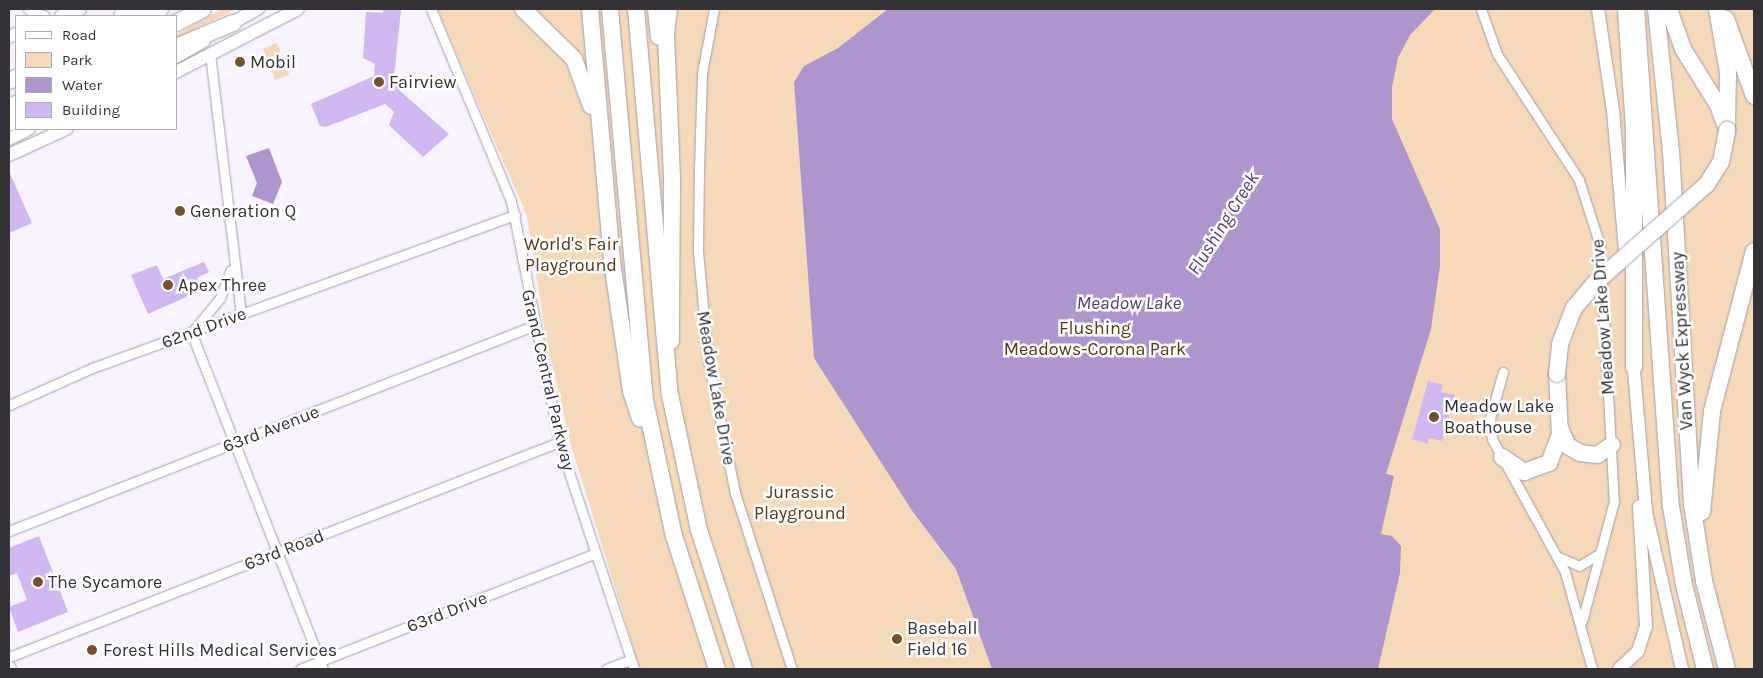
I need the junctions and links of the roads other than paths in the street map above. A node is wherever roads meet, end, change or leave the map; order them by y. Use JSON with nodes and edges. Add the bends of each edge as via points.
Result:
{"nodes":[{"id":1,"x":28,"y":9,"type":"edge"},
{"id":2,"x":80,"y":9,"type":"edge"},
{"id":3,"x":160,"y":9,"type":"edge"},
{"id":4,"x":202,"y":9,"type":"edge"},
{"id":5,"x":258,"y":9,"type":"edge"},
{"id":6,"x":298,"y":9,"type":"edge"},
{"id":7,"x":431,"y":9,"type":"edge"},
{"id":8,"x":511,"y":9,"type":"edge"},
{"id":9,"x":523,"y":9,"type":"edge"},
{"id":10,"x":590,"y":9,"type":"edge"},
{"id":11,"x":610,"y":9,"type":"edge"},
{"id":12,"x":636,"y":9,"type":"edge"},
{"id":13,"x":656,"y":9,"type":"edge"},
{"id":14,"x":670,"y":9,"type":"edge"},
{"id":15,"x":714,"y":9,"type":"edge"},
{"id":16,"x":1481,"y":9,"type":"edge"},
{"id":17,"x":1598,"y":9,"type":"edge"},
{"id":18,"x":1626,"y":9,"type":"edge"},
{"id":19,"x":1636,"y":9,"type":"edge"},
{"id":20,"x":1656,"y":9,"type":"edge"},
{"id":21,"x":1668,"y":9,"type":"edge"},
{"id":22,"x":1717,"y":9,"type":"edge"},
{"id":23,"x":1722,"y":9,"type":"edge"},
{"id":24,"x":43,"y":15,"type":"edge"},
{"id":25,"x":64,"y":15,"type":"edge"},
{"id":26,"x":148,"y":15,"type":"edge"},
{"id":27,"x":178,"y":22,"type":"edge"},
{"id":28,"x":233,"y":23,"type":"junction"},
{"id":29,"x":558,"y":40,"type":"junction"},
{"id":30,"x":178,"y":47,"type":"edge"},
{"id":31,"x":210,"y":54,"type":"junction"},
{"id":32,"x":178,"y":56,"type":"edge"},
{"id":33,"x":178,"y":71,"type":"edge"},
{"id":34,"x":666,"y":81,"type":"junction"},
{"id":35,"x":1754,"y":96,"type":"edge"},
{"id":36,"x":27,"y":130,"type":"edge"},
{"id":37,"x":64,"y":130,"type":"edge"},
{"id":38,"x":1727,"y":130,"type":"junction"},
{"id":39,"x":9,"y":139,"type":"edge"},
{"id":40,"x":9,"y":155,"type":"edge"},
{"id":41,"x":604,"y":186,"type":"junction"},
{"id":42,"x":515,"y":215,"type":"junction"},
{"id":43,"x":1754,"y":251,"type":"edge"},
{"id":44,"x":232,"y":267,"type":"junction"},
{"id":45,"x":241,"y":315,"type":"junction"},
{"id":46,"x":533,"y":326,"type":"junction"},
{"id":47,"x":191,"y":332,"type":"junction"},
{"id":48,"x":1634,"y":368,"type":"junction"},
{"id":49,"x":1503,"y":372,"type":"dead end"},
{"id":50,"x":670,"y":395,"type":"junction"},
{"id":51,"x":9,"y":405,"type":"edge"},
{"id":52,"x":1560,"y":428,"type":"junction"},
{"id":53,"x":559,"y":442,"type":"junction"},
{"id":54,"x":234,"y":443,"type":"junction"},
{"id":55,"x":1612,"y":445,"type":"junction"},
{"id":56,"x":1502,"y":457,"type":"junction"},
{"id":57,"x":1640,"y":461,"type":"junction"},
{"id":58,"x":666,"y":502,"type":"junction"},
{"id":59,"x":9,"y":531,"type":"edge"},
{"id":60,"x":1602,"y":549,"type":"junction"},
{"id":61,"x":277,"y":552,"type":"junction"},
{"id":62,"x":1556,"y":552,"type":"junction"},
{"id":63,"x":594,"y":554,"type":"junction"},
{"id":64,"x":1700,"y":555,"type":"junction"},
{"id":65,"x":1582,"y":621,"type":"junction"},
{"id":66,"x":9,"y":657,"type":"edge"},
{"id":67,"x":630,"y":660,"type":"junction"},
{"id":68,"x":321,"y":665,"type":"edge"},
{"id":69,"x":300,"y":669,"type":"edge"},
{"id":70,"x":606,"y":669,"type":"edge"},
{"id":71,"x":634,"y":669,"type":"edge"},
{"id":72,"x":717,"y":669,"type":"edge"},
{"id":73,"x":744,"y":669,"type":"edge"},
{"id":74,"x":792,"y":669,"type":"edge"},
{"id":75,"x":1592,"y":669,"type":"edge"},
{"id":76,"x":1619,"y":669,"type":"edge"},
{"id":77,"x":1682,"y":669,"type":"edge"},
{"id":78,"x":1705,"y":669,"type":"edge"},
{"id":79,"x":1727,"y":669,"type":"edge"}],
"edges":[{"from":1,"to":24,"type":"street"},
{"from":2,"to":25,"type":"street"},
{"from":3,"to":26,"type":"highway"},
{"from":4,"to":27,"type":"highway"},
{"from":5,"to":28,"type":"street"},
{"from":6,"to":31,"type":"street"},
{"from":7,"to":42,"type":"street","name":"Grand Central Parkway"},
{"from":8,"to":29,"type":"street"},
{"from":9,"to":29,"type":"highway"},
{"from":10,"to":41,"type":"highway"},
{"from":11,"to":58,"type":"highway","via":[[636,330]]},
{"from":12,"to":50,"type":"highway"},
{"from":13,"to":34,"type":"highway"},
{"from":14,"to":34,"type":"highway"},
{"from":15,"to":74,"type":"street","name":"Meadow Lake Drive","via":[[702,73],[699,168],[698,251],[708,360],[735,493]]},
{"from":16,"to":55,"type":"street","name":"Meadow Lake Drive","via":[[1497,54],[1566,157],[1596,225]]},
{"from":17,"to":48,"type":"street","via":[[1618,159]]},
{"from":18,"to":48,"type":"highway","via":[[1633,122]]},
{"from":19,"to":78,"type":"highway","name":"Van Wyck Expressway","via":[[1646,100],[1671,506],[1684,585]]},
{"from":20,"to":64,"type":"highway","name":"Van Wyck Expressway","via":[[1669,124],[1688,450]]},
{"from":21,"to":38,"type":"highway","via":[[1684,49],[1718,105]]},
{"from":22,"to":38,"type":"highway","via":[[1729,79]]},
{"from":23,"to":35,"type":"highway"},
{"from":28,"to":30,"type":"highway"},
{"from":28,"to":32,"type":"street"},
{"from":29,"to":41,"type":"highway","via":[[586,85]]},
{"from":31,"to":33,"type":"street"},
{"from":31,"to":44,"type":"street"},
{"from":34,"to":50,"type":"highway","via":[[673,208]]},
{"from":36,"to":39,"type":"street"},
{"from":37,"to":40,"type":"street"},
{"from":38,"to":52,"type":"highway","bridge":true,"via":[[1721,162],[1707,184],[1594,284],[1574,308],[1560,344],[1557,374]]},
{"from":41,"to":58,"type":"highway","via":[[631,391]]},
{"from":42,"to":45,"type":"street","name":"62nd Drive"},
{"from":42,"to":46,"type":"street","name":"Grand Central Parkway"},
{"from":43,"to":64,"type":"highway","via":[[1709,429]]},
{"from":44,"to":45,"type":"street"},
{"from":44,"to":47,"type":"street","via":[[220,298]]},
{"from":45,"to":47,"type":"street","name":"62nd Drive"},
{"from":46,"to":53,"type":"street","name":"Grand Central Parkway"},
{"from":46,"to":54,"type":"street","name":"63rd Avenue"},
{"from":47,"to":51,"type":"street","name":"62nd Drive"},
{"from":47,"to":54,"type":"street"},
{"from":48,"to":57,"type":"street"},
{"from":49,"to":56,"type":"street","via":[[1490,423]]},
{"from":50,"to":73,"type":"highway","via":[[699,530]]},
{"from":52,"to":55,"type":"highway","via":[[1568,446],[1580,454],[1597,455]]},
{"from":52,"to":56,"type":"highway","via":[[1556,449],[1544,467],[1524,472]]},
{"from":53,"to":61,"type":"street","name":"63rd Road"},
{"from":53,"to":63,"type":"street","name":"Grand Central Parkway"},
{"from":54,"to":59,"type":"street","name":"63rd Avenue"},
{"from":54,"to":61,"type":"street"},
{"from":55,"to":60,"type":"street","name":"Meadow Lake Drive","via":[[1613,512]]},
{"from":56,"to":62,"type":"street"},
{"from":57,"to":76,"type":"street","via":[[1646,627],[1638,651]]},
{"from":57,"to":77,"type":"street","via":[[1655,565]]},
{"from":58,"to":72,"type":"highway"},
{"from":60,"to":62,"type":"street","via":[[1590,563],[1579,566],[1567,563]]},
{"from":60,"to":65,"type":"street","name":"Meadow Lake Drive"},
{"from":61,"to":66,"type":"street","name":"63rd Road"},
{"from":61,"to":68,"type":"street"},
{"from":62,"to":65,"type":"street"},
{"from":63,"to":67,"type":"street","name":"Grand Central Parkway"},
{"from":63,"to":68,"type":"street","name":"63rd Drive"},
{"from":64,"to":79,"type":"highway","name":"Van Wyck Expressway"},
{"from":65,"to":75,"type":"street"},
{"from":67,"to":70,"type":"street"},
{"from":67,"to":71,"type":"street","name":"Grand Central Parkway"},
{"from":68,"to":69,"type":"street","name":"63rd Drive"}]}
